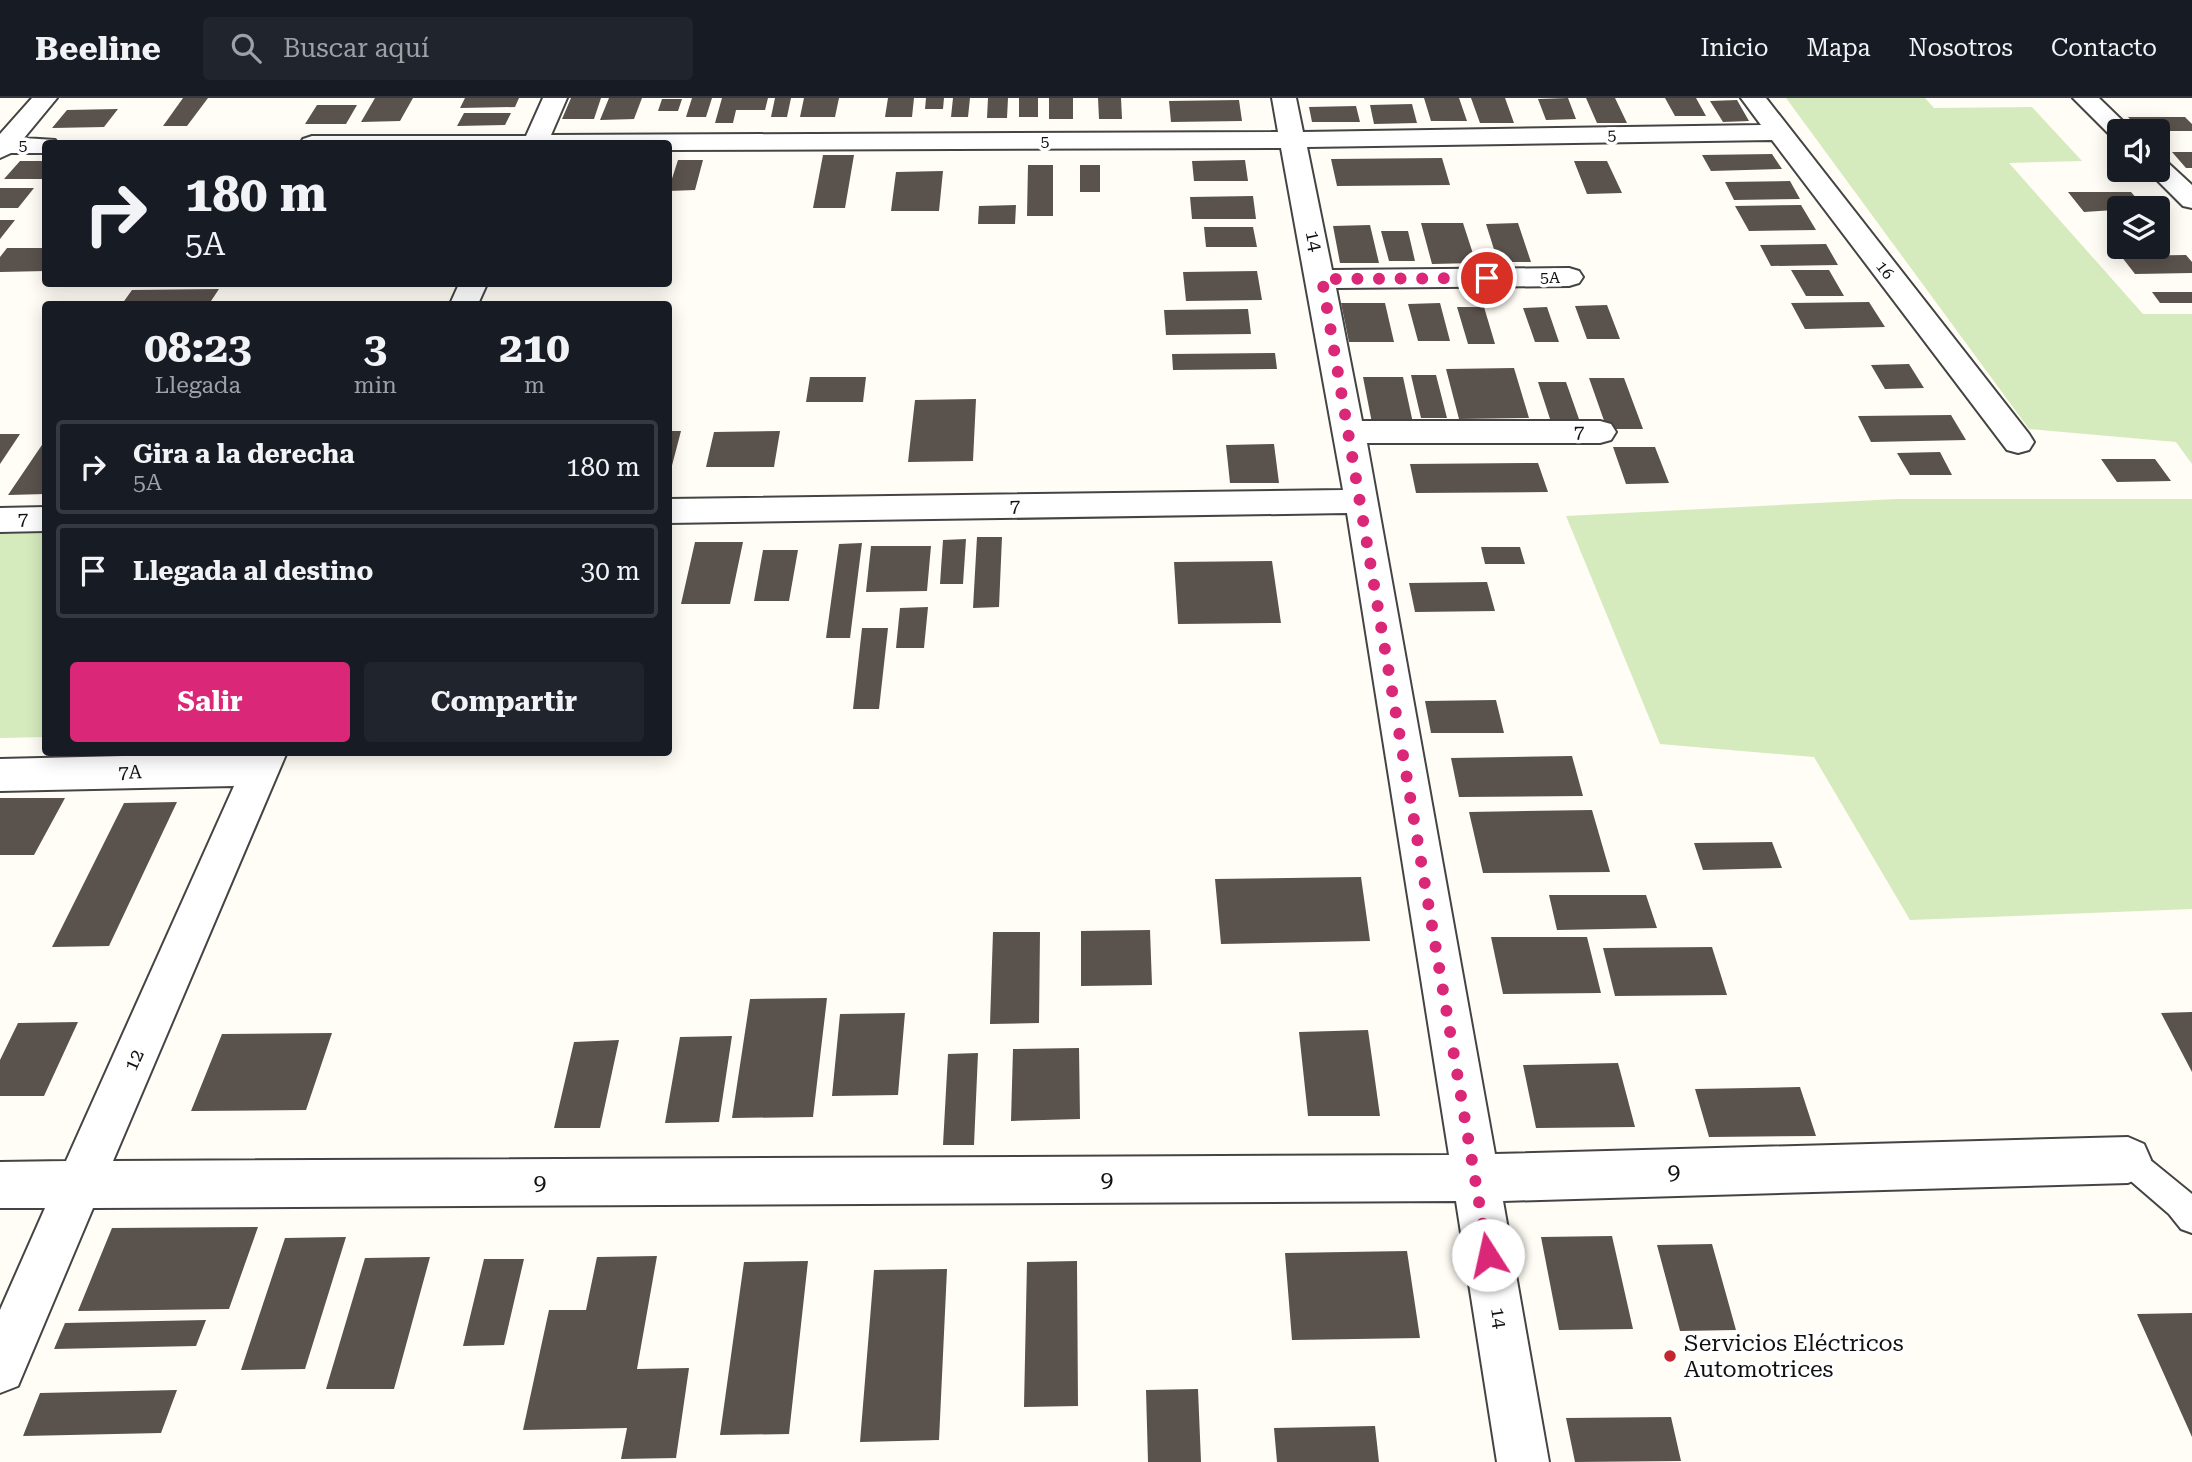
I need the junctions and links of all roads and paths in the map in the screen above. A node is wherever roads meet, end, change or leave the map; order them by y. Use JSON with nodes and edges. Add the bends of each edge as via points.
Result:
{"nodes":[{"id":1,"x":45,"y":98,"type":"edge"},
{"id":2,"x":555,"y":98,"type":"edge"},
{"id":3,"x":1284,"y":98,"type":"edge"},
{"id":4,"x":1753,"y":98,"type":"edge"},
{"id":5,"x":2085,"y":98,"type":"edge"},
{"id":6,"x":2107,"y":119,"type":"edge"},
{"id":7,"x":1778,"y":132,"type":"junction"},
{"id":8,"x":536,"y":140,"type":"edge"},
{"id":9,"x":1293,"y":140,"type":"junction"},
{"id":10,"x":672,"y":142,"type":"edge"},
{"id":11,"x":42,"y":145,"type":"edge"},
{"id":12,"x":1,"y":147,"type":"edge"},
{"id":13,"x":2170,"y":179,"type":"edge"},
{"id":14,"x":2192,"y":200,"type":"edge"},
{"id":15,"x":1569,"y":277,"type":"dead end"},
{"id":16,"x":1322,"y":279,"type":"junction"},
{"id":17,"x":1348,"y":432,"type":"junction"},
{"id":18,"x":1600,"y":432,"type":"dead end"},
{"id":19,"x":2018,"y":442,"type":"dead end"},
{"id":20,"x":1361,"y":501,"type":"junction"},
{"id":21,"x":672,"y":511,"type":"edge"},
{"id":22,"x":42,"y":519,"type":"edge"},
{"id":23,"x":0,"y":520,"type":"edge"},
{"id":24,"x":264,"y":761,"type":"edge"},
{"id":25,"x":0,"y":775,"type":"edge"},
{"id":26,"x":2128,"y":1160,"type":"joint"},
{"id":27,"x":1475,"y":1178,"type":"junction"},
{"id":28,"x":80,"y":1184,"type":"junction"},
{"id":29,"x":0,"y":1185,"type":"edge"},
{"id":30,"x":2192,"y":1218,"type":"edge"},
{"id":31,"x":0,"y":1368,"type":"edge"},
{"id":32,"x":1523,"y":1462,"type":"edge"}],
"edges":[{"from":1,"to":12,"type":"street"},
{"from":2,"to":8,"type":"street"},
{"from":3,"to":9,"type":"street","name":"14"},
{"from":4,"to":7,"type":"street","name":"16"},
{"from":5,"to":6,"type":"street"},
{"from":7,"to":9,"type":"street","name":"5"},
{"from":7,"to":19,"type":"street","name":"16"},
{"from":9,"to":10,"type":"street","name":"5"},
{"from":9,"to":16,"type":"street","name":"14"},
{"from":11,"to":12,"type":"street","name":"5"},
{"from":13,"to":14,"type":"street"},
{"from":15,"to":16,"type":"street","name":"5A"},
{"from":16,"to":17,"type":"street","name":"14"},
{"from":17,"to":18,"type":"street","name":"7"},
{"from":17,"to":20,"type":"street","name":"14"},
{"from":20,"to":21,"type":"street","name":"7"},
{"from":20,"to":27,"type":"street","name":"14"},
{"from":22,"to":23,"type":"street","name":"7"},
{"from":24,"to":25,"type":"street","name":"7A"},
{"from":24,"to":28,"type":"street","name":"12"},
{"from":26,"to":27,"type":"street","name":"9"},
{"from":26,"to":30,"type":"lane","name":"9"},
{"from":27,"to":28,"type":"street","name":"9"},
{"from":27,"to":32,"type":"street","name":"14"},
{"from":28,"to":29,"type":"street","name":"9"},
{"from":28,"to":31,"type":"street","name":"12"}]}
